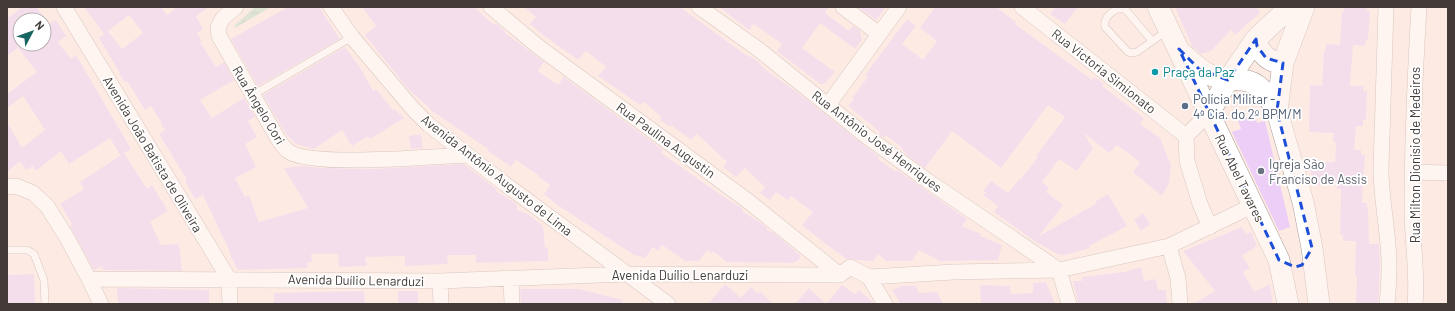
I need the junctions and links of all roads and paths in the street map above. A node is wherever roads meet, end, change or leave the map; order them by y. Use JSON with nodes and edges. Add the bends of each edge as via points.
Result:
{"nodes":[{"id":1,"x":64,"y":7,"type":"edge"},
{"id":2,"x":236,"y":7,"type":"edge"},
{"id":3,"x":330,"y":7,"type":"edge"},
{"id":4,"x":490,"y":7,"type":"edge"},
{"id":5,"x":699,"y":7,"type":"edge"},
{"id":6,"x":842,"y":7,"type":"edge"},
{"id":7,"x":899,"y":7,"type":"edge"},
{"id":8,"x":1022,"y":7,"type":"edge"},
{"id":9,"x":1158,"y":7,"type":"edge"},
{"id":10,"x":1290,"y":7,"type":"edge"},
{"id":11,"x":1304,"y":7,"type":"edge"},
{"id":12,"x":1386,"y":7,"type":"edge"},
{"id":13,"x":1419,"y":7,"type":"edge"},
{"id":14,"x":878,"y":34,"type":"junction"},
{"id":15,"x":1160,"y":35,"type":"junction"},
{"id":16,"x":352,"y":37,"type":"junction"},
{"id":17,"x":1256,"y":39,"type":"junction"},
{"id":18,"x":1179,"y":50,"type":"junction"},
{"id":19,"x":1283,"y":63,"type":"junction"},
{"id":20,"x":1228,"y":80,"type":"junction"},
{"id":21,"x":253,"y":95,"type":"junction"},
{"id":22,"x":828,"y":105,"type":"junction"},
{"id":23,"x":1277,"y":111,"type":"junction"},
{"id":24,"x":1209,"y":114,"type":"junction"},
{"id":25,"x":1186,"y":136,"type":"junction"},
{"id":26,"x":468,"y":154,"type":"junction"},
{"id":27,"x":1412,"y":172,"type":"junction"},
{"id":28,"x":1448,"y":173,"type":"edge"},
{"id":29,"x":7,"y":187,"type":"edge"},
{"id":30,"x":1254,"y":205,"type":"junction"},
{"id":31,"x":1210,"y":227,"type":"junction"},
{"id":32,"x":1169,"y":246,"type":"junction"},
{"id":33,"x":1312,"y":248,"type":"junction"},
{"id":34,"x":7,"y":250,"type":"edge"},
{"id":35,"x":1279,"y":260,"type":"junction"},
{"id":36,"x":1059,"y":270,"type":"junction"},
{"id":37,"x":626,"y":274,"type":"junction"},
{"id":38,"x":840,"y":275,"type":"junction"},
{"id":39,"x":869,"y":277,"type":"junction"},
{"id":40,"x":511,"y":278,"type":"junction"},
{"id":41,"x":90,"y":279,"type":"junction"},
{"id":42,"x":229,"y":279,"type":"junction"},
{"id":43,"x":440,"y":281,"type":"junction"},
{"id":44,"x":1319,"y":299,"type":"edge"},
{"id":45,"x":1288,"y":302,"type":"edge"},
{"id":46,"x":45,"y":304,"type":"edge"},
{"id":47,"x":101,"y":304,"type":"edge"},
{"id":48,"x":230,"y":304,"type":"edge"},
{"id":49,"x":441,"y":304,"type":"edge"},
{"id":50,"x":512,"y":304,"type":"edge"},
{"id":51,"x":668,"y":304,"type":"edge"},
{"id":52,"x":885,"y":304,"type":"edge"},
{"id":53,"x":1069,"y":304,"type":"edge"},
{"id":54,"x":1180,"y":304,"type":"edge"},
{"id":55,"x":1387,"y":304,"type":"edge"},
{"id":56,"x":1415,"y":304,"type":"edge"}],
"edges":[{"from":1,"to":42,"type":"street","name":"Avenida João Batista de Oliveira"},
{"from":2,"to":21,"type":"street","name":"Rua Ângelo Cori","via":[[223,18],[218,27],[219,36]]},
{"from":3,"to":16,"type":"street","name":"Avenida Antônio Augusto de Lima"},
{"from":4,"to":38,"type":"street","name":"Rua Paulina Augustin","via":[[540,48],[748,201]]},
{"from":5,"to":22,"type":"street","name":"Rua Antônio José Henriques","via":[[758,49]]},
{"from":6,"to":14,"type":"street"},
{"from":7,"to":14,"type":"street"},
{"from":8,"to":25,"type":"street","name":"Rua Victoria Simionato"},
{"from":9,"to":15,"type":"main road","name":"Rua Abel Tavares"},
{"from":10,"to":17,"type":"main road"},
{"from":11,"to":19,"type":"main road"},
{"from":12,"to":55,"type":"street","via":[[1381,183],[1390,268]]},
{"from":13,"to":27,"type":"street","name":"Rua Milton Dionísio de Medeiros"},
{"from":14,"to":22,"type":"street"},
{"from":15,"to":15,"type":"lane","via":[[1132,53],[1128,52],[1105,27],[1104,22],[1117,8],[1122,8]]},
{"from":15,"to":18,"type":"main road","name":"Rua Abel Tavares"},
{"from":16,"to":21,"type":"lane"},
{"from":16,"to":26,"type":"street","name":"Avenida Antônio Augusto de Lima","via":[[413,109],[442,136]]},
{"from":17,"to":19,"type":"main road","via":[[1257,46],[1266,58]]},
{"from":17,"to":20,"type":"main road"},
{"from":18,"to":20,"type":"main road","via":[[1198,69],[1211,76]]},
{"from":18,"to":24,"type":"main road","name":"Rua Abel Tavares"},
{"from":19,"to":23,"type":"main road"},
{"from":20,"to":23,"type":"main road","via":[[1243,80],[1260,86]]},
{"from":20,"to":24,"type":"main road"},
{"from":21,"to":26,"type":"street","name":"Rua Ângelo Cori","via":[[278,139],[288,151],[300,156],[337,160]]},
{"from":22,"to":36,"type":"street","name":"Rua Antônio José Henriques","via":[[928,181]]},
{"from":23,"to":33,"type":"main road","via":[[1303,202]]},
{"from":24,"to":25,"type":"street"},
{"from":24,"to":30,"type":"main road","name":"Rua Abel Tavares"},
{"from":25,"to":31,"type":"street","via":[[1187,161]]},
{"from":26,"to":37,"type":"street","name":"Avenida Antônio Augusto de Lima"},
{"from":27,"to":28,"type":"street"},
{"from":27,"to":56,"type":"street","name":"Rua Milton Dionísio de Medeiros"},
{"from":29,"to":41,"type":"street","via":[[16,186],[33,193],[47,206]]},
{"from":30,"to":31,"type":"street"},
{"from":30,"to":35,"type":"main road","name":"Rua Abel Tavares"},
{"from":31,"to":32,"type":"street"},
{"from":32,"to":36,"type":"street"},
{"from":32,"to":54,"type":"street","via":[[1178,278]]},
{"from":33,"to":35,"type":"main road","via":[[1302,265],[1295,267]]},
{"from":33,"to":44,"type":"main road"},
{"from":34,"to":46,"type":"lane","via":[[27,250],[34,254],[44,280]]},
{"from":35,"to":45,"type":"main road","name":"Rua Abel Tavares"},
{"from":36,"to":39,"type":"street"},
{"from":36,"to":53,"type":"street"},
{"from":37,"to":38,"type":"street","name":"Avenida Duílio Lenarduzi"},
{"from":37,"to":40,"type":"street","name":"Avenida Duílio Lenarduzi"},
{"from":37,"to":51,"type":"street","name":"Avenida Antônio Augusto de Lima"},
{"from":38,"to":39,"type":"street","name":"Avenida Duílio Lenarduzi","via":[[850,267]]},
{"from":39,"to":52,"type":"street"},
{"from":40,"to":43,"type":"street","name":"Avenida Duílio Lenarduzi"},
{"from":40,"to":50,"type":"street"},
{"from":41,"to":42,"type":"street","name":"Avenida Duílio Lenarduzi"},
{"from":41,"to":47,"type":"street"},
{"from":42,"to":43,"type":"street","name":"Avenida Duílio Lenarduzi"},
{"from":42,"to":48,"type":"street","name":"Avenida João Batista de Oliveira"},
{"from":43,"to":49,"type":"street"},
{"from":44,"to":45,"type":"main road","via":[[1308,294]]}]}
